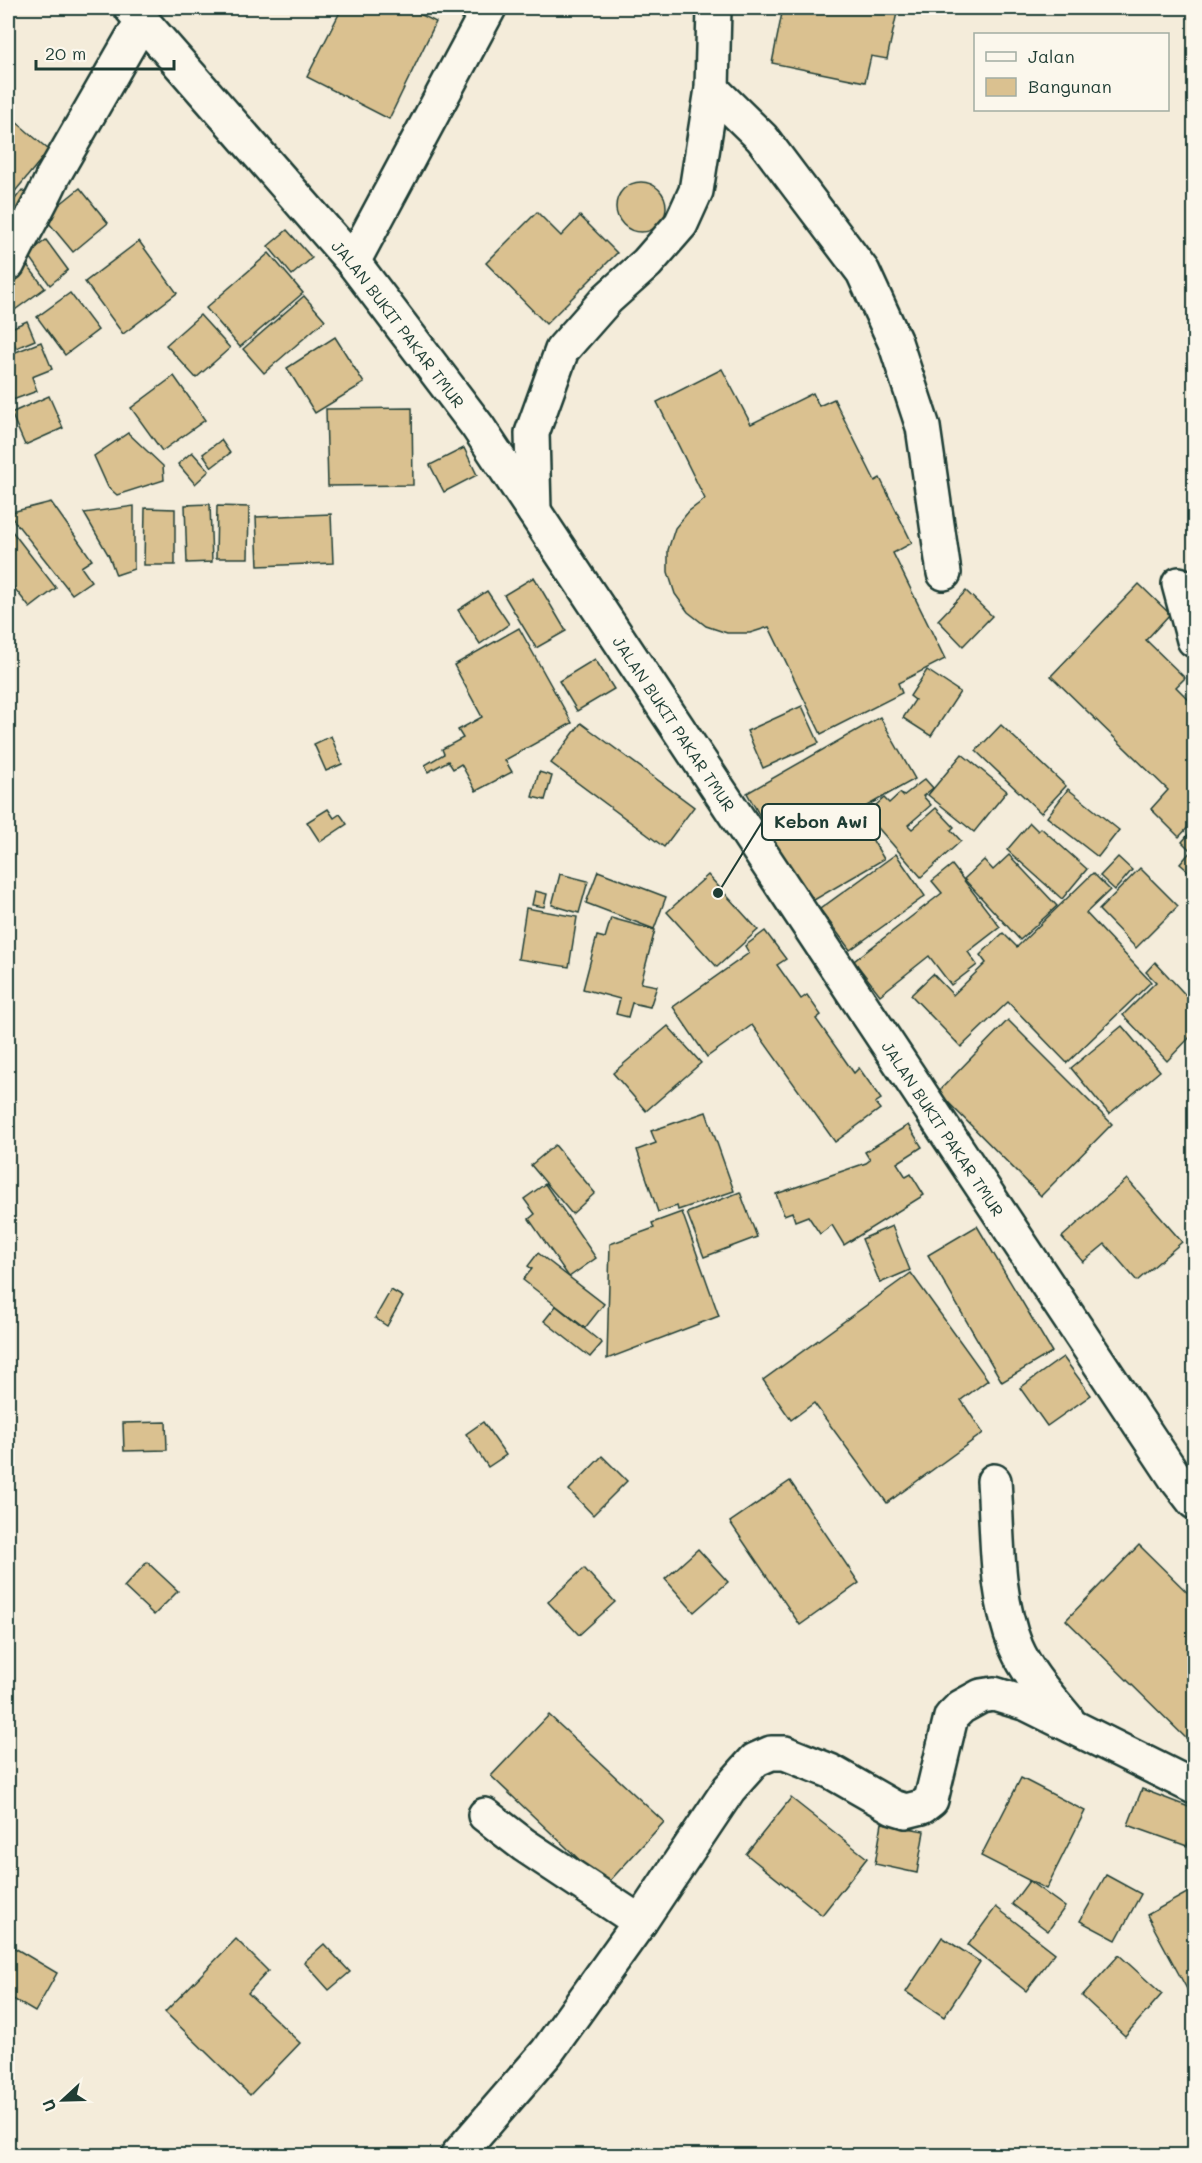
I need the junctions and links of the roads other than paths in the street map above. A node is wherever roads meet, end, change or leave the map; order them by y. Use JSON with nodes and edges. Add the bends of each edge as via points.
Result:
{"nodes":[{"id":1,"x":489,"y":8,"type":"edge"},
{"id":2,"x":714,"y":8,"type":"edge"},
{"id":3,"x":137,"y":14,"type":"edge"},
{"id":4,"x":712,"y":89,"type":"junction"},
{"id":5,"x":353,"y":262,"type":"junction"},
{"id":6,"x":8,"y":264,"type":"edge"},
{"id":7,"x":534,"y":511,"type":"junction"},
{"id":8,"x":944,"y":573,"type":"dead end"},
{"id":9,"x":1179,"y":584,"type":"dead end"},
{"id":10,"x":1194,"y":640,"type":"edge"},
{"id":11,"x":994,"y":1481,"type":"dead end"},
{"id":12,"x":1194,"y":1502,"type":"edge"},
{"id":13,"x":1073,"y":1728,"type":"junction"},
{"id":14,"x":1194,"y":1787,"type":"edge"},
{"id":15,"x":485,"y":1815,"type":"dead end"},
{"id":16,"x":640,"y":1922,"type":"junction"},
{"id":17,"x":457,"y":2156,"type":"edge"}],
"edges":[{"from":1,"to":5,"type":"street"},
{"from":2,"to":4,"type":"street"},
{"from":3,"to":5,"type":"street","name":"JALAN BUKIT PAKAR TMUR"},
{"from":3,"to":6,"type":"street"},
{"from":4,"to":7,"type":"street","via":[[696,191],[681,224],[562,350],[532,433]]},
{"from":4,"to":8,"type":"street","via":[[762,138],[862,272],[895,342],[923,427]]},
{"from":5,"to":7,"type":"street","name":"JALAN BUKIT PAKAR TMUR","via":[[478,427]]},
{"from":7,"to":12,"type":"street","name":"JALAN BUKIT PAKAR TMUR"},
{"from":9,"to":10,"type":"street"},
{"from":11,"to":13,"type":"street","via":[[1003,1605],[1016,1648]]},
{"from":13,"to":14,"type":"street"},
{"from":13,"to":16,"type":"street","via":[[1027,1704],[993,1695],[981,1696],[951,1717],[931,1800],[906,1811],[830,1771],[785,1754],[771,1753],[755,1760],[729,1789]]},
{"from":15,"to":16,"type":"street"},
{"from":16,"to":17,"type":"street","via":[[547,2052]]}]}
